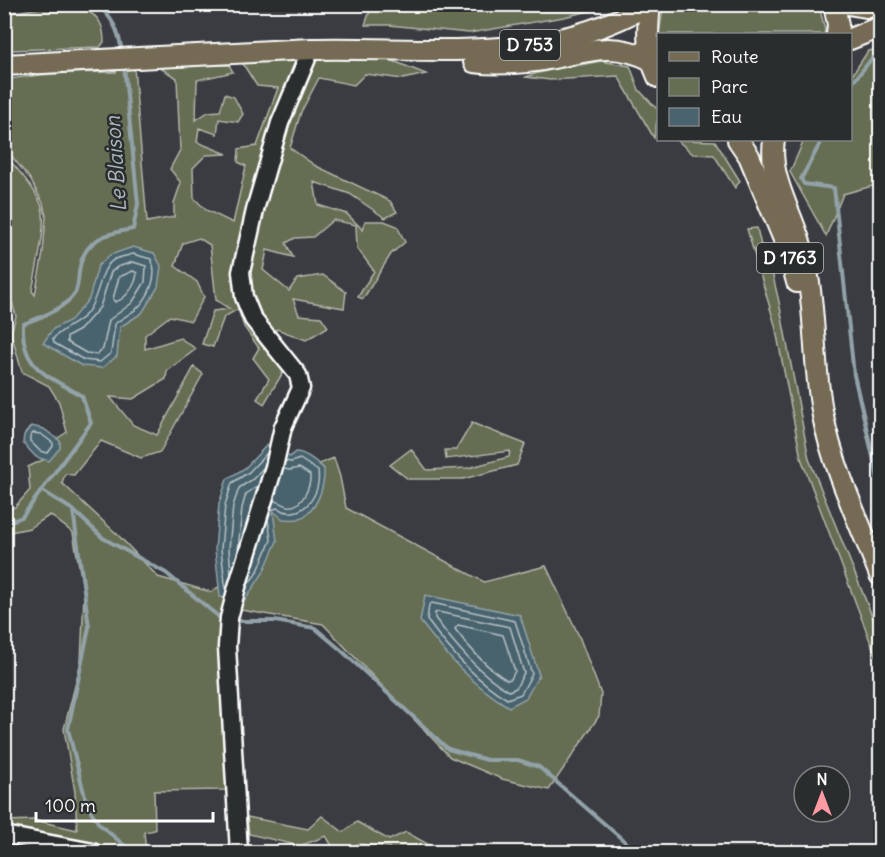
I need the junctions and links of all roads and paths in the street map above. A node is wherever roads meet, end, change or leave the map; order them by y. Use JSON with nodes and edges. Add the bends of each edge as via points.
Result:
{"nodes":[{"id":1,"x":650,"y":4,"type":"edge"},
{"id":2,"x":834,"y":4,"type":"edge"},
{"id":3,"x":848,"y":4,"type":"edge"},
{"id":4,"x":880,"y":5,"type":"edge"},
{"id":5,"x":880,"y":27,"type":"edge"},
{"id":6,"x":837,"y":33,"type":"edge"},
{"id":7,"x":852,"y":38,"type":"edge"},
{"id":8,"x":311,"y":49,"type":"junction"},
{"id":9,"x":403,"y":50,"type":"junction"},
{"id":10,"x":4,"y":64,"type":"edge"},
{"id":11,"x":655,"y":68,"type":"edge"},
{"id":12,"x":739,"y":141,"type":"edge"},
{"id":13,"x":774,"y":141,"type":"edge"},
{"id":14,"x":818,"y":384,"type":"junction"},
{"id":15,"x":880,"y":575,"type":"edge"},
{"id":16,"x":4,"y":835,"type":"edge"},
{"id":17,"x":93,"y":852,"type":"edge"},
{"id":18,"x":239,"y":852,"type":"edge"}],
"edges":[{"from":1,"to":9,"type":"main road","number":"D 753","via":[[608,26],[541,44],[479,50]]},
{"from":1,"to":11,"type":"main road","via":[[646,36]]},
{"from":2,"to":6,"type":"main road"},
{"from":3,"to":4,"type":"main road"},
{"from":5,"to":7,"type":"main road"},
{"from":8,"to":9,"type":"main road","number":"D 753"},
{"from":8,"to":10,"type":"main road","number":"D 753"},
{"from":8,"to":18,"type":"street","via":[[280,123],[241,272],[244,297],[253,319],[298,375],[301,388],[283,427],[234,595],[228,630]]},
{"from":9,"to":11,"type":"main road","number":"D 753","via":[[478,62],[515,62],[613,48],[636,52]]},
{"from":12,"to":14,"type":"main road","number":"D 1763","via":[[749,156],[788,249]]},
{"from":13,"to":14,"type":"main road","number":"D 1763","via":[[774,170],[803,252],[810,289]]},
{"from":14,"to":15,"type":"main road","number":"D 1763","via":[[831,448]]},
{"from":16,"to":17,"type":"street"}]}
